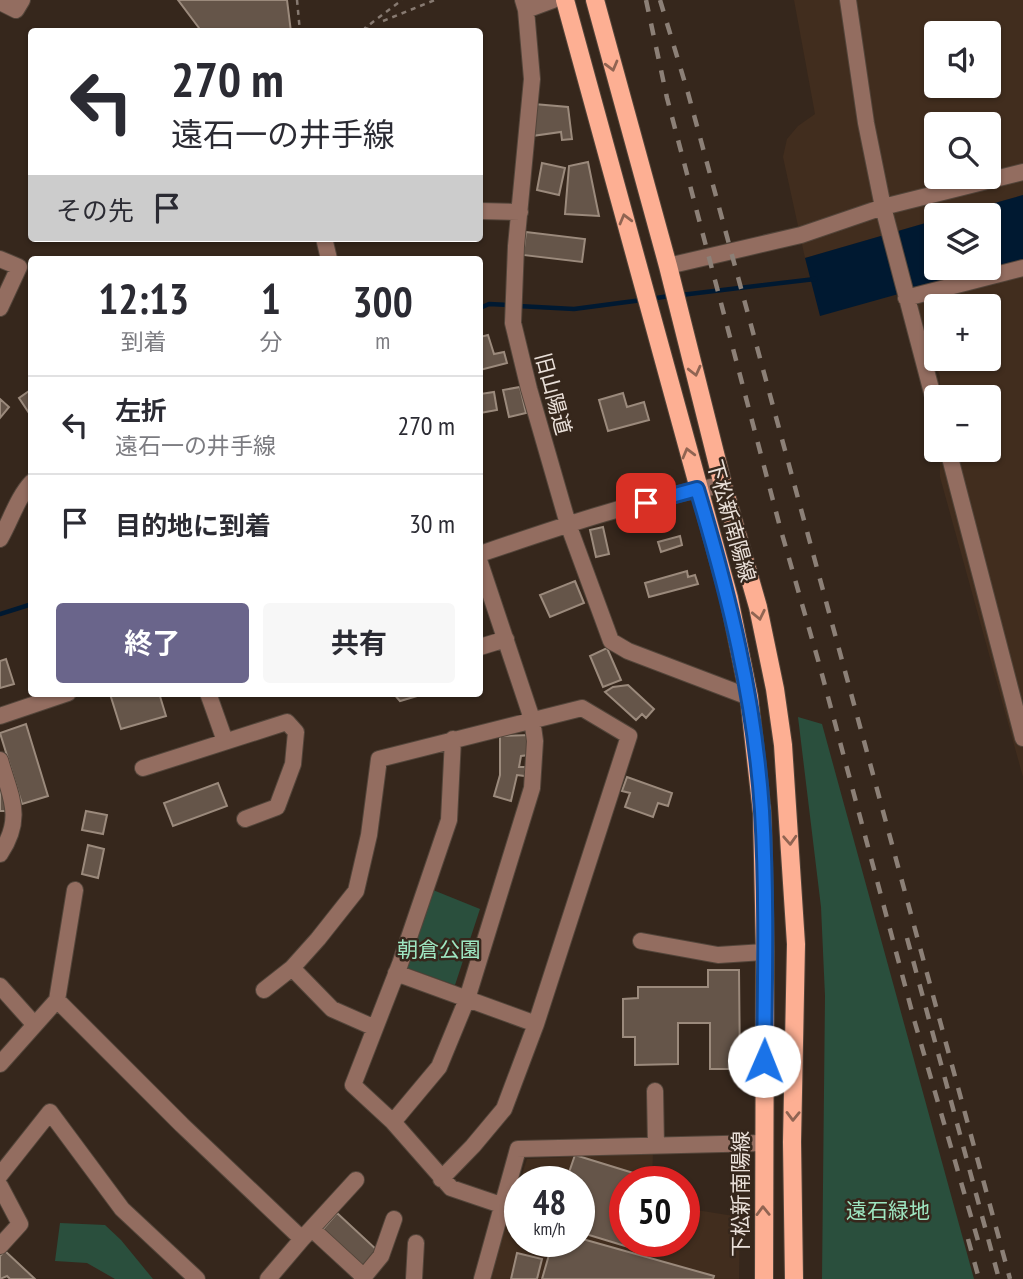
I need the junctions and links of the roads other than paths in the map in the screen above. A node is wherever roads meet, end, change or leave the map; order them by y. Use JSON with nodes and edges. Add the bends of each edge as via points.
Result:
{"nodes":[{"id":1,"x":22,"y":0,"type":"edge"},
{"id":2,"x":552,"y":0,"type":"edge"},
{"id":3,"x":565,"y":0,"type":"edge"},
{"id":4,"x":595,"y":0,"type":"edge"},
{"id":5,"x":848,"y":0,"type":"edge"},
{"id":6,"x":0,"y":2,"type":"edge"},
{"id":7,"x":524,"y":5,"type":"edge"},
{"id":8,"x":1023,"y":172,"type":"edge"},
{"id":9,"x":883,"y":207,"type":"junction"},
{"id":10,"x":483,"y":211,"type":"edge"},
{"id":11,"x":520,"y":212,"type":"junction"},
{"id":12,"x":0,"y":260,"type":"edge"},
{"id":13,"x":668,"y":266,"type":"junction"},
{"id":14,"x":1023,"y":268,"type":"edge"},
{"id":15,"x":906,"y":298,"type":"junction"},
{"id":16,"x":0,"y":308,"type":"edge"},
{"id":17,"x":930,"y":385,"type":"edge"},
{"id":18,"x":951,"y":462,"type":"edge"},
{"id":19,"x":723,"y":485,"type":"junction"},
{"id":20,"x":28,"y":486,"type":"edge"},
{"id":21,"x":697,"y":489,"type":"junction"},
{"id":22,"x":568,"y":524,"type":"junction"},
{"id":23,"x":0,"y":539,"type":"edge"},
{"id":24,"x":483,"y":553,"type":"edge"},
{"id":25,"x":483,"y":572,"type":"edge"},
{"id":26,"x":506,"y":639,"type":"junction"},
{"id":27,"x":483,"y":646,"type":"edge"},
{"id":28,"x":56,"y":697,"type":"edge"},
{"id":29,"x":209,"y":697,"type":"edge"},
{"id":30,"x":749,"y":697,"type":"junction"},
{"id":31,"x":0,"y":716,"type":"edge"},
{"id":32,"x":532,"y":719,"type":"junction"},
{"id":33,"x":1023,"y":735,"type":"edge"},
{"id":34,"x":453,"y":739,"type":"junction"},
{"id":35,"x":225,"y":741,"type":"junction"},
{"id":36,"x":0,"y":760,"type":"edge"},
{"id":37,"x":143,"y":768,"type":"dead end"},
{"id":38,"x":245,"y":819,"type":"dead end"},
{"id":39,"x":0,"y":854,"type":"edge"},
{"id":40,"x":75,"y":890,"type":"dead end"},
{"id":41,"x":640,"y":941,"type":"dead end"},
{"id":42,"x":765,"y":952,"type":"junction"},
{"id":43,"x":292,"y":968,"type":"junction"},
{"id":44,"x":396,"y":973,"type":"junction"},
{"id":45,"x":0,"y":986,"type":"edge"},
{"id":46,"x":264,"y":990,"type":"dead end"},
{"id":47,"x":467,"y":999,"type":"junction"},
{"id":48,"x":57,"y":1000,"type":"junction"},
{"id":49,"x":34,"y":1024,"type":"junction"},
{"id":50,"x":536,"y":1024,"type":"junction"},
{"id":51,"x":375,"y":1028,"type":"junction"},
{"id":52,"x":0,"y":1064,"type":"edge"},
{"id":53,"x":655,"y":1091,"type":"dead end"},
{"id":54,"x":393,"y":1122,"type":"junction"},
{"id":55,"x":763,"y":1143,"type":"junction"},
{"id":56,"x":656,"y":1146,"type":"junction"},
{"id":57,"x":514,"y":1166,"type":"edge"},
{"id":58,"x":0,"y":1175,"type":"edge"},
{"id":59,"x":441,"y":1178,"type":"junction"},
{"id":60,"x":356,"y":1180,"type":"dead end"},
{"id":61,"x":0,"y":1186,"type":"edge"},
{"id":62,"x":504,"y":1206,"type":"joint"},
{"id":63,"x":394,"y":1219,"type":"dead end"},
{"id":64,"x":307,"y":1234,"type":"junction"},
{"id":65,"x":416,"y":1243,"type":"dead end"},
{"id":66,"x":0,"y":1246,"type":"edge"},
{"id":67,"x":362,"y":1278,"type":"edge"},
{"id":68,"x":197,"y":1279,"type":"edge"},
{"id":69,"x":268,"y":1279,"type":"edge"},
{"id":70,"x":414,"y":1279,"type":"edge"},
{"id":71,"x":482,"y":1279,"type":"edge"},
{"id":72,"x":764,"y":1279,"type":"edge"},
{"id":73,"x":794,"y":1279,"type":"edge"}],
"edges":[{"from":1,"to":6,"type":"street","via":[[16,10]]},
{"from":2,"to":7,"type":"street"},
{"from":21,"to":3,"type":"main road","name":"下松新南陽線","one_way":true},
{"from":4,"to":13,"type":"main road","name":"下松新南陽線","one_way":true},
{"from":5,"to":9,"type":"street"},
{"from":7,"to":11,"type":"street","name":"旧山陽道","via":[[533,79]]},
{"from":8,"to":9,"type":"street"},
{"from":9,"to":13,"type":"street","via":[[801,235]]},
{"from":9,"to":15,"type":"street"},
{"from":10,"to":11,"type":"street"},
{"from":11,"to":22,"type":"street","name":"旧山陽道","via":[[513,323]]},
{"from":12,"to":16,"type":"street","via":[[19,267]]},
{"from":13,"to":19,"type":"main road","name":"下松新南陽線","one_way":true},
{"from":14,"to":15,"type":"street"},
{"from":15,"to":17,"type":"street"},
{"from":18,"to":33,"type":"street"},
{"from":19,"to":21,"type":"street"},
{"from":19,"to":73,"type":"main road","name":"下松新南陽線","one_way":true,"via":[[758,607],[783,745],[796,944]]},
{"from":20,"to":23,"type":"street"},
{"from":21,"to":22,"type":"street"},
{"from":21,"to":30,"type":"main road","name":"下松新南陽線","via":[[729,598]]},
{"from":22,"to":24,"type":"street"},
{"from":22,"to":30,"type":"street","name":"旧山陽道","via":[[611,641]]},
{"from":25,"to":26,"type":"street"},
{"from":26,"to":27,"type":"street"},
{"from":26,"to":32,"type":"street"},
{"from":28,"to":31,"type":"street"},
{"from":29,"to":35,"type":"street"},
{"from":30,"to":42,"type":"main road","name":"下松新南陽線","via":[[762,813]]},
{"from":32,"to":34,"type":"street"},
{"from":32,"to":47,"type":"street","via":[[532,788]]},
{"from":32,"to":50,"type":"street","via":[[582,708],[629,736]]},
{"from":34,"to":43,"type":"street","via":[[379,758],[356,891]]},
{"from":34,"to":44,"type":"street","via":[[449,820]]},
{"from":35,"to":37,"type":"street"},
{"from":35,"to":38,"type":"street","via":[[287,722],[296,732],[293,764],[277,807]]},
{"from":36,"to":39,"type":"street","via":[[15,810],[10,838]]},
{"from":40,"to":48,"type":"street"},
{"from":41,"to":42,"type":"street","via":[[718,956]]},
{"from":42,"to":55,"type":"main road","name":"下松新南陽線"},
{"from":43,"to":46,"type":"street"},
{"from":43,"to":51,"type":"street","via":[[332,1009]]},
{"from":44,"to":47,"type":"street"},
{"from":44,"to":51,"type":"street"},
{"from":45,"to":49,"type":"street"},
{"from":47,"to":50,"type":"street"},
{"from":47,"to":54,"type":"street","via":[[439,1067]]},
{"from":48,"to":49,"type":"street"},
{"from":48,"to":64,"type":"street","via":[[182,1125]]},
{"from":49,"to":52,"type":"street"},
{"from":50,"to":59,"type":"street","via":[[504,1109]]},
{"from":51,"to":54,"type":"street","via":[[352,1085]]},
{"from":53,"to":56,"type":"street"},
{"from":54,"to":59,"type":"street"},
{"from":55,"to":56,"type":"street"},
{"from":72,"to":55,"type":"main road","name":"下松新南陽線","one_way":true},
{"from":56,"to":57,"type":"street","via":[[518,1149]]},
{"from":58,"to":68,"type":"street","via":[[50,1112],[122,1209]]},
{"from":59,"to":62,"type":"street","via":[[452,1188]]},
{"from":60,"to":64,"type":"street"},
{"from":61,"to":66,"type":"street","via":[[20,1224]]},
{"from":62,"to":71,"type":"street"},
{"from":63,"to":67,"type":"street","via":[[381,1256]]},
{"from":64,"to":67,"type":"street"},
{"from":64,"to":69,"type":"street"},
{"from":65,"to":70,"type":"street"}]}
